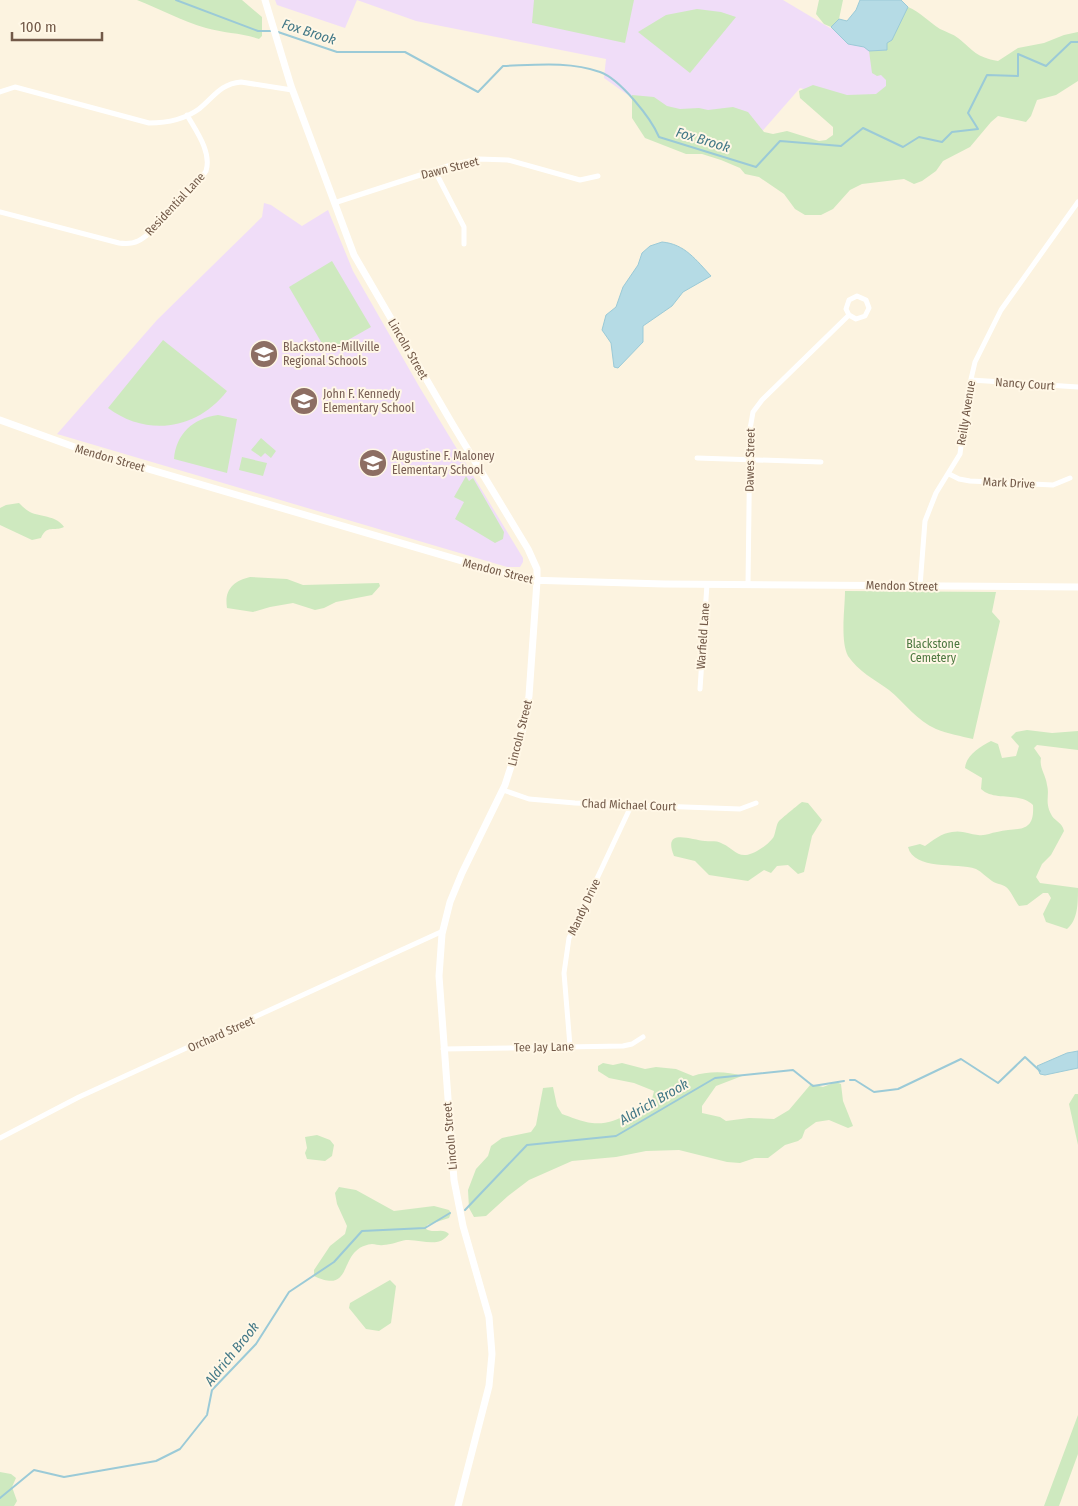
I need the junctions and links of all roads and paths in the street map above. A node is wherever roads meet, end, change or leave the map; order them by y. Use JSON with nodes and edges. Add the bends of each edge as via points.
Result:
{"nodes":[{"id":1,"x":265,"y":0,"type":"edge"},
{"id":2,"x":292,"y":90,"type":"junction"},
{"id":3,"x":0,"y":92,"type":"edge"},
{"id":4,"x":187,"y":115,"type":"junction"},
{"id":5,"x":435,"y":170,"type":"junction"},
{"id":6,"x":598,"y":176,"type":"dead end"},
{"id":7,"x":1078,"y":202,"type":"edge"},
{"id":8,"x":334,"y":203,"type":"junction"},
{"id":9,"x":0,"y":212,"type":"edge"},
{"id":10,"x":464,"y":244,"type":"dead end"},
{"id":11,"x":850,"y":315,"type":"junction"},
{"id":12,"x":971,"y":380,"type":"junction"},
{"id":13,"x":1078,"y":387,"type":"edge"},
{"id":14,"x":0,"y":420,"type":"edge"},
{"id":15,"x":697,"y":458,"type":"dead end"},
{"id":16,"x":749,"y":460,"type":"junction"},
{"id":17,"x":821,"y":462,"type":"dead end"},
{"id":18,"x":950,"y":474,"type":"junction"},
{"id":19,"x":1070,"y":478,"type":"dead end"},
{"id":20,"x":537,"y":580,"type":"junction"},
{"id":21,"x":708,"y":584,"type":"junction"},
{"id":22,"x":748,"y":584,"type":"junction"},
{"id":23,"x":920,"y":586,"type":"junction"},
{"id":24,"x":1078,"y":588,"type":"edge"},
{"id":25,"x":700,"y":689,"type":"dead end"},
{"id":26,"x":503,"y":790,"type":"junction"},
{"id":27,"x":756,"y":803,"type":"dead end"},
{"id":28,"x":632,"y":804,"type":"junction"},
{"id":29,"x":443,"y":931,"type":"junction"},
{"id":30,"x":643,"y":1037,"type":"dead end"},
{"id":31,"x":570,"y":1046,"type":"junction"},
{"id":32,"x":443,"y":1049,"type":"junction"},
{"id":33,"x":0,"y":1138,"type":"edge"},
{"id":34,"x":458,"y":1506,"type":"edge"}],
"edges":[{"from":1,"to":2,"type":"main road","name":"Lincoln Street"},
{"from":2,"to":4,"type":"street","via":[[233,82],[220,88],[201,107]]},
{"from":2,"to":8,"type":"main road","name":"Lincoln Street"},
{"from":3,"to":4,"type":"street","via":[[15,87],[149,123]]},
{"from":4,"to":9,"type":"street","name":"Residential Lane","via":[[204,148],[208,162],[206,171],[150,233],[138,241],[119,243]]},
{"from":5,"to":6,"type":"street","name":"Dawn Street","via":[[489,159],[517,162],[580,180]]},
{"from":5,"to":8,"type":"street","name":"Dawn Street"},
{"from":5,"to":10,"type":"street","via":[[464,227]]},
{"from":7,"to":12,"type":"street","name":"Reilly Avenue","via":[[1001,310],[980,351]]},
{"from":8,"to":20,"type":"main road","name":"Lincoln Street","via":[[364,275],[528,550]]},
{"from":11,"to":11,"type":"street","name":"Dawes Street","via":[[846,308],[850,299],[859,296],[866,300],[869,307],[866,315],[858,319]]},
{"from":11,"to":16,"type":"street","name":"Dawes Street","via":[[755,408],[750,422]]},
{"from":12,"to":13,"type":"street","name":"Nancy Court"},
{"from":12,"to":18,"type":"street","name":"Reilly Avenue","via":[[963,444]]},
{"from":14,"to":20,"type":"main road","name":"Mendon Street","via":[[80,450],[518,578]]},
{"from":15,"to":16,"type":"street"},
{"from":16,"to":17,"type":"street"},
{"from":16,"to":22,"type":"street","name":"Dawes Street"},
{"from":18,"to":19,"type":"street","name":"Mark Drive","via":[[970,481],[1051,485]]},
{"from":18,"to":23,"type":"street","name":"Reilly Avenue","via":[[936,493],[925,521]]},
{"from":20,"to":21,"type":"main road","name":"Mendon Street"},
{"from":20,"to":26,"type":"main road","name":"Lincoln Street","via":[[527,706],[518,747]]},
{"from":21,"to":22,"type":"main road","name":"Mendon Street"},
{"from":21,"to":25,"type":"street","name":"Warfield Lane"},
{"from":22,"to":23,"type":"main road","name":"Mendon Street"},
{"from":23,"to":24,"type":"main road","name":"Mendon Street"},
{"from":26,"to":28,"type":"street","name":"Chad Michael Court","via":[[529,799]]},
{"from":26,"to":29,"type":"main road","name":"Lincoln Street","via":[[459,880]]},
{"from":27,"to":28,"type":"street","name":"Chad Michael Court","via":[[740,809]]},
{"from":28,"to":31,"type":"street","name":"Mandy Drive","via":[[569,938],[564,972]]},
{"from":29,"to":32,"type":"main road","name":"Lincoln Street","via":[[439,976]]},
{"from":29,"to":33,"type":"street","name":"Orchard Street","via":[[79,1098]]},
{"from":30,"to":31,"type":"street","name":"Tee Jay Lane","via":[[623,1046]]},
{"from":31,"to":32,"type":"street","name":"Tee Jay Lane"},
{"from":32,"to":34,"type":"main road","name":"Lincoln Street","via":[[454,1180],[462,1226],[489,1317],[492,1354],[489,1386]]}]}
